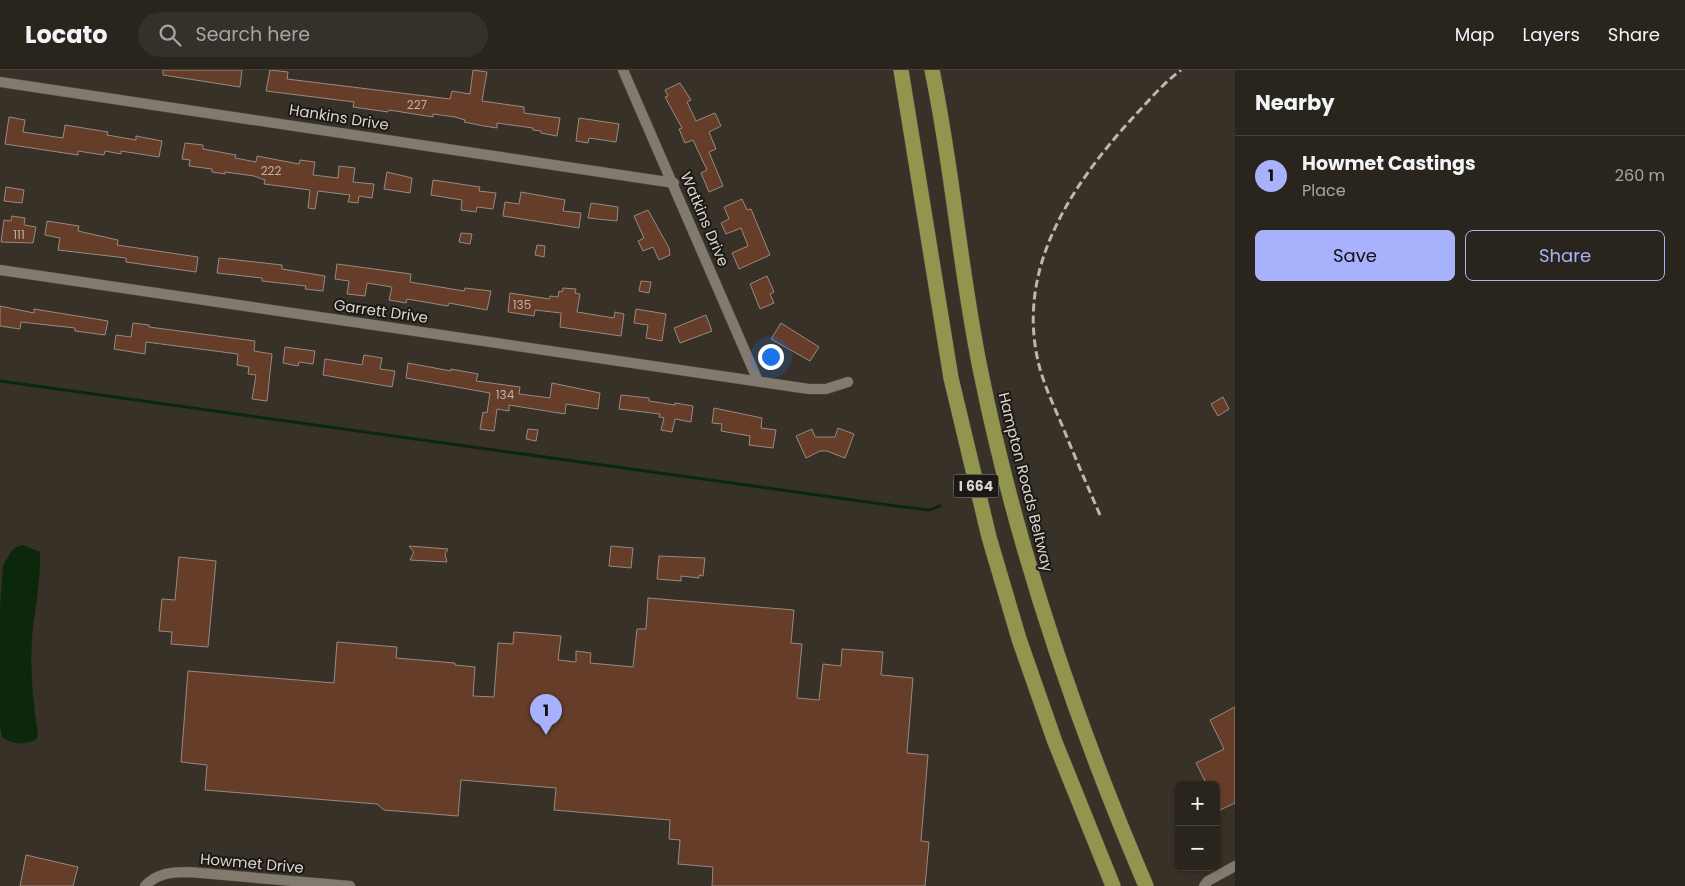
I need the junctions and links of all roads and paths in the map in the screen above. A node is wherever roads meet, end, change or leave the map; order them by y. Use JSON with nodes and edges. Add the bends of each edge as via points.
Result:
{"nodes":[{"id":1,"x":623,"y":70,"type":"edge"},
{"id":2,"x":901,"y":70,"type":"edge"},
{"id":3,"x":933,"y":70,"type":"edge"},
{"id":4,"x":0,"y":82,"type":"edge"},
{"id":5,"x":674,"y":183,"type":"junction"},
{"id":6,"x":0,"y":270,"type":"edge"},
{"id":7,"x":758,"y":381,"type":"junction"},
{"id":8,"x":848,"y":382,"type":"dead end"},
{"id":9,"x":1235,"y":866,"type":"edge"},
{"id":10,"x":148,"y":883,"type":"edge"},
{"id":11,"x":350,"y":886,"type":"edge"},
{"id":12,"x":1113,"y":886,"type":"edge"},
{"id":13,"x":1146,"y":886,"type":"edge"},
{"id":14,"x":1204,"y":886,"type":"edge"}],
"edges":[{"from":1,"to":5,"type":"street","name":"Watkins Drive"},
{"from":2,"to":12,"type":"highway","number":"I 664","via":[[951,378],[989,537],[1051,733]]},
{"from":3,"to":13,"type":"highway","name":"Hampton Roads Beltway","number":"I 664","via":[[969,311],[1009,495],[1064,680]]},
{"from":4,"to":5,"type":"street","name":"Hankins Drive"},
{"from":5,"to":7,"type":"street","name":"Watkins Drive"},
{"from":6,"to":7,"type":"street","name":"Garrett Drive"},
{"from":7,"to":8,"type":"street","name":"Garrett Drive","via":[[818,390]]},
{"from":9,"to":14,"type":"street"},
{"from":10,"to":11,"type":"street","name":"Howmet Drive","via":[[171,872],[189,872]]}]}
